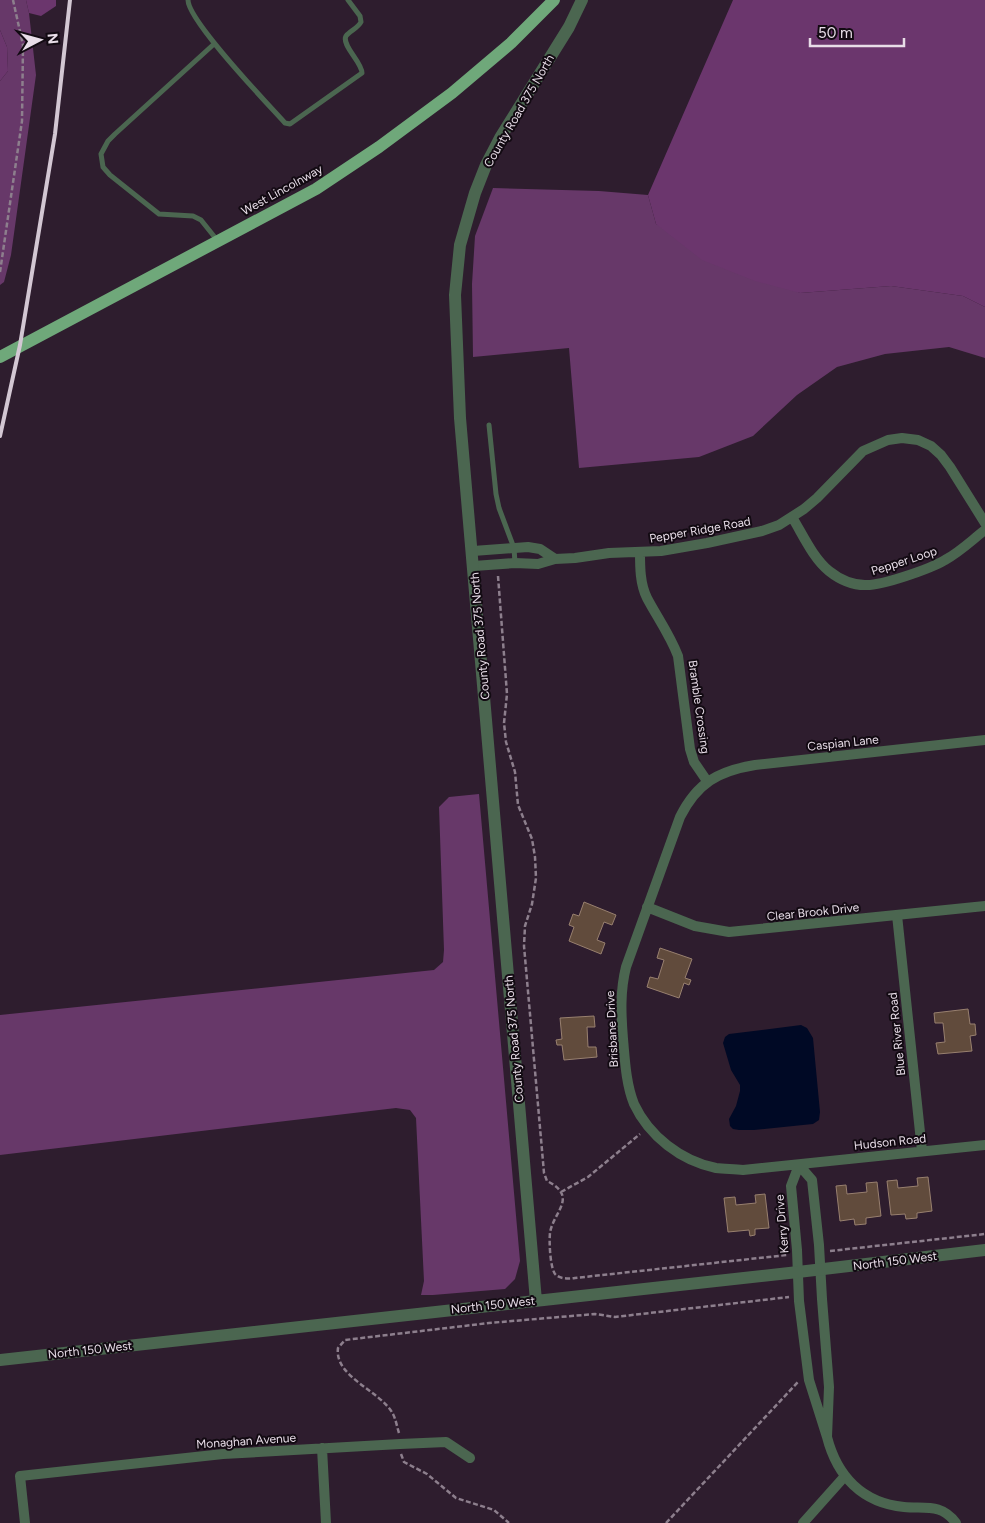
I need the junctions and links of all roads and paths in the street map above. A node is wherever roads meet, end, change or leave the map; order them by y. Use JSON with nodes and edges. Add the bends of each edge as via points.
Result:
{"nodes":[{"id":1,"x":13,"y":0,"type":"edge"},
{"id":2,"x":188,"y":0,"type":"edge"},
{"id":3,"x":348,"y":0,"type":"edge"},
{"id":4,"x":582,"y":0,"type":"edge"},
{"id":5,"x":552,"y":2,"type":"edge"},
{"id":6,"x":214,"y":44,"type":"junction"},
{"id":7,"x":217,"y":241,"type":"junction"},
{"id":8,"x":0,"y":272,"type":"edge"},
{"id":9,"x":0,"y":357,"type":"edge"},
{"id":10,"x":489,"y":425,"type":"dead end"},
{"id":11,"x":792,"y":517,"type":"junction"},
{"id":12,"x":985,"y":523,"type":"edge"},
{"id":13,"x":985,"y":530,"type":"edge"},
{"id":14,"x":514,"y":548,"type":"junction"},
{"id":15,"x":473,"y":551,"type":"junction"},
{"id":16,"x":640,"y":552,"type":"junction"},
{"id":17,"x":555,"y":559,"type":"junction"},
{"id":18,"x":515,"y":563,"type":"junction"},
{"id":19,"x":474,"y":566,"type":"junction"},
{"id":20,"x":985,"y":740,"type":"edge"},
{"id":21,"x":707,"y":781,"type":"junction"},
{"id":22,"x":985,"y":906,"type":"edge"},
{"id":23,"x":647,"y":907,"type":"junction"},
{"id":24,"x":897,"y":916,"type":"junction"},
{"id":25,"x":649,"y":1127,"type":"junction"},
{"id":26,"x":985,"y":1145,"type":"edge"},
{"id":27,"x":922,"y":1151,"type":"junction"},
{"id":28,"x":799,"y":1165,"type":"junction"},
{"id":29,"x":561,"y":1192,"type":"dead end"},
{"id":30,"x":985,"y":1250,"type":"edge"},
{"id":31,"x":821,"y":1270,"type":"junction"},
{"id":32,"x":793,"y":1273,"type":"junction"},
{"id":33,"x":536,"y":1300,"type":"junction"},
{"id":34,"x":0,"y":1360,"type":"edge"},
{"id":35,"x":801,"y":1379,"type":"dead end"},
{"id":36,"x":827,"y":1437,"type":"junction"},
{"id":37,"x":400,"y":1444,"type":"junction"},
{"id":38,"x":322,"y":1448,"type":"junction"},
{"id":39,"x":470,"y":1458,"type":"dead end"},
{"id":40,"x":845,"y":1476,"type":"junction"},
{"id":41,"x":25,"y":1523,"type":"edge"},
{"id":42,"x":326,"y":1523,"type":"edge"},
{"id":43,"x":509,"y":1523,"type":"edge"},
{"id":44,"x":666,"y":1523,"type":"edge"},
{"id":45,"x":803,"y":1523,"type":"edge"},
{"id":46,"x":956,"y":1523,"type":"edge"}],
"edges":[{"from":1,"to":8,"type":"path","via":[[23,45],[22,121]]},
{"from":2,"to":6,"type":"lane","via":[[190,9]]},
{"from":3,"to":6,"type":"lane","via":[[362,22],[345,40],[362,73],[290,124],[285,123]]},
{"from":4,"to":15,"type":"street","name":"County Road 375 North","via":[[486,165],[460,245],[456,320],[461,427]]},
{"from":5,"to":7,"type":"main road","name":"West Lincolnway","via":[[511,43],[452,93],[379,147],[316,189]]},
{"from":6,"to":7,"type":"lane","via":[[115,134],[104,148],[101,160],[110,175],[153,210],[165,215],[198,218]]},
{"from":7,"to":9,"type":"main road","name":"West Lincolnway"},
{"from":10,"to":14,"type":"lane","via":[[496,494]]},
{"from":11,"to":12,"type":"street","name":"Pepper Ridge Road","via":[[817,498],[863,451],[888,440],[902,438],[918,440],[941,455]]},
{"from":11,"to":13,"type":"street","name":"Pepper Loop","via":[[830,572],[865,586],[934,566]]},
{"from":11,"to":16,"type":"street","name":"Pepper Ridge Road","via":[[747,536]]},
{"from":14,"to":15,"type":"street","name":"Pepper Ridge Road"},
{"from":14,"to":17,"type":"street","name":"Pepper Ridge Road","via":[[540,549]]},
{"from":14,"to":18,"type":"lane"},
{"from":15,"to":19,"type":"street","name":"County Road 375 North"},
{"from":16,"to":17,"type":"street","name":"Pepper Ridge Road"},
{"from":16,"to":21,"type":"street","name":"Bramble Crossing","via":[[640,570],[647,596],[678,656],[690,749],[694,762]]},
{"from":17,"to":18,"type":"street","name":"Pepper Ridge Road","via":[[538,564]]},
{"from":18,"to":19,"type":"street","name":"Pepper Ridge Road"},
{"from":19,"to":33,"type":"street","name":"County Road 375 North"},
{"from":20,"to":21,"type":"street","name":"Caspian Lane","via":[[755,765],[729,770]]},
{"from":21,"to":23,"type":"street","name":"Brisbane Drive","via":[[691,798],[680,817]]},
{"from":22,"to":24,"type":"street","name":"Clear Brook Drive"},
{"from":23,"to":24,"type":"street","name":"Clear Brook Drive","via":[[695,926],[729,932]]},
{"from":23,"to":25,"type":"street","name":"Brisbane Drive","via":[[626,967],[621,1004],[628,1082],[634,1103]]},
{"from":24,"to":27,"type":"street","name":"Blue River Road"},
{"from":25,"to":28,"type":"street","name":"Brisbane Drive","via":[[678,1153],[716,1168],[743,1170]]},
{"from":25,"to":29,"type":"path","via":[[588,1177]]},
{"from":26,"to":27,"type":"street","name":"Hudson Road"},
{"from":27,"to":28,"type":"street","name":"Hudson Road"},
{"from":28,"to":31,"type":"street","via":[[812,1180]]},
{"from":28,"to":32,"type":"street","name":"Kerry Drive","via":[[791,1186]]},
{"from":30,"to":31,"type":"street","name":"North 150 West"},
{"from":31,"to":32,"type":"street","name":"North 150 West"},
{"from":31,"to":36,"type":"street","via":[[829,1387]]},
{"from":32,"to":33,"type":"street","name":"North 150 West"},
{"from":32,"to":36,"type":"street","name":"Kerry Drive","via":[[809,1380]]},
{"from":32,"to":37,"type":"path","via":[[791,1298],[615,1317],[595,1314],[489,1323],[345,1340],[338,1348],[340,1364],[394,1415]]},
{"from":33,"to":34,"type":"street","name":"North 150 West"},
{"from":35,"to":44,"type":"path"},
{"from":36,"to":40,"type":"street","name":"Kerry Drive"},
{"from":37,"to":38,"type":"street","name":"Monaghan Avenue"},
{"from":37,"to":39,"type":"street","name":"Monaghan Avenue","via":[[446,1442]]},
{"from":37,"to":43,"type":"path","via":[[402,1461],[406,1464],[427,1474],[456,1498],[490,1508]]},
{"from":38,"to":41,"type":"street","name":"Monaghan Avenue","via":[[222,1454],[20,1476]]},
{"from":38,"to":42,"type":"street"},
{"from":40,"to":45,"type":"street"},
{"from":40,"to":46,"type":"street","name":"Kerry Drive","via":[[862,1492],[880,1502],[934,1508]]}]}
